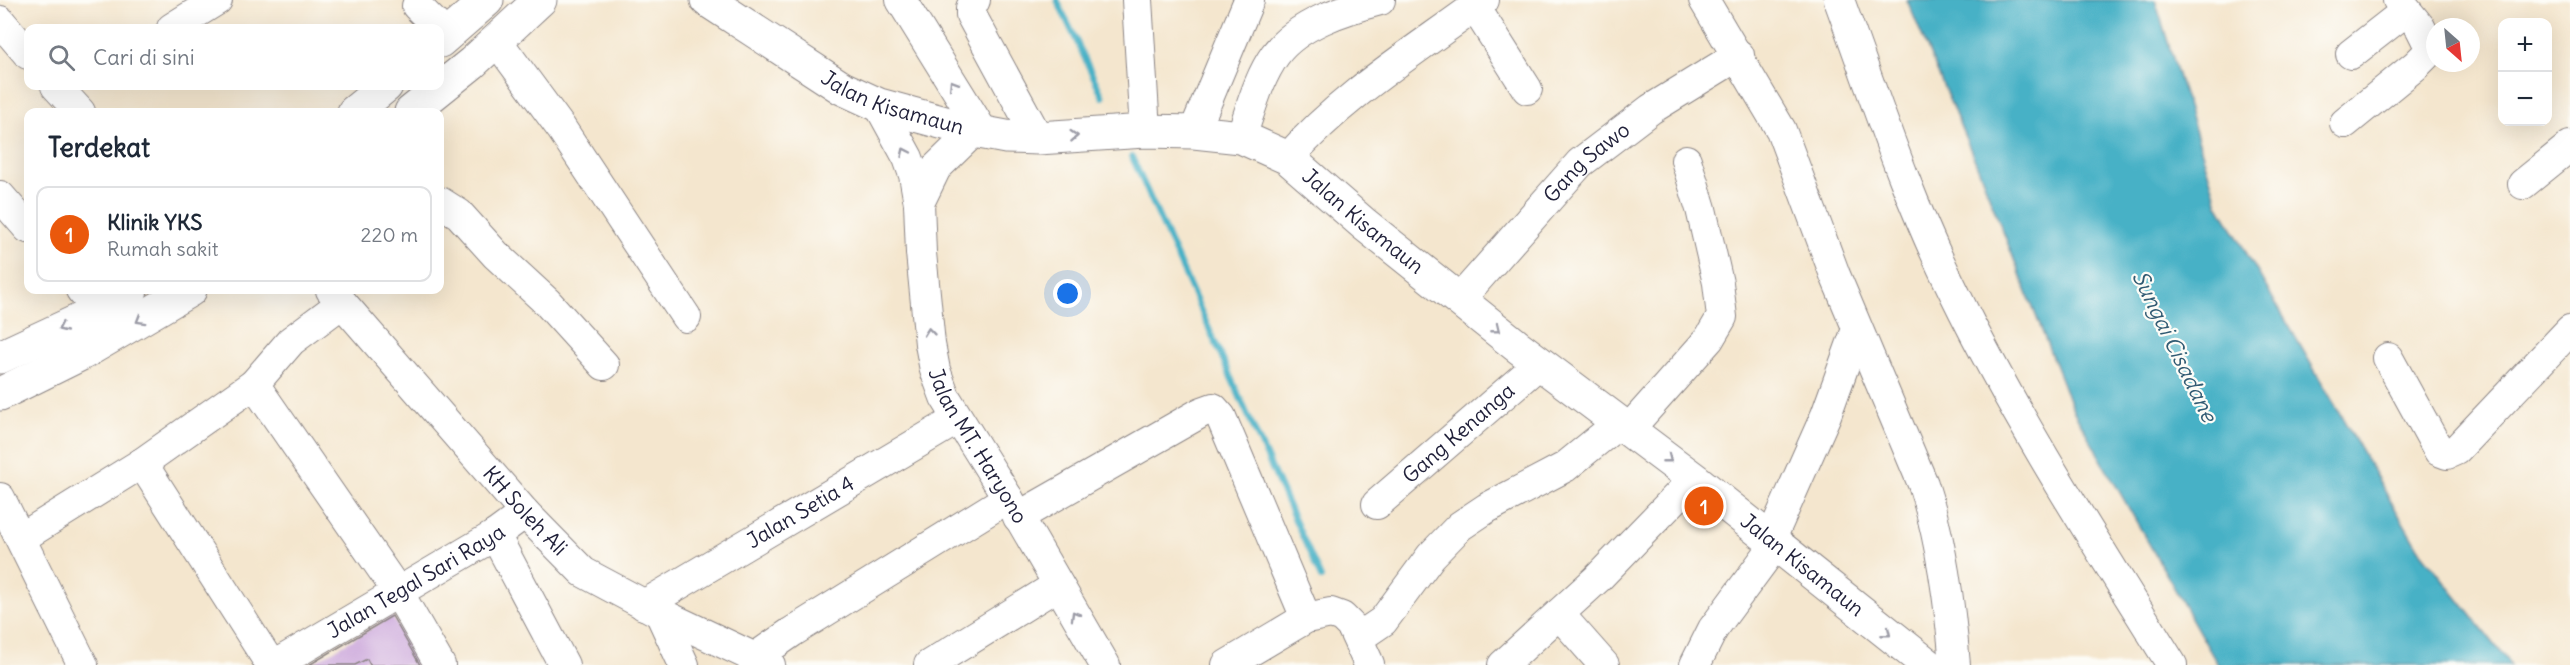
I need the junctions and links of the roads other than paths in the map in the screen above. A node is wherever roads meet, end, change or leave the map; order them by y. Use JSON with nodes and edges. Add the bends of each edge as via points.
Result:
{"nodes":[{"id":1,"x":217,"y":0,"type":"edge"},
{"id":2,"x":487,"y":0,"type":"edge"},
{"id":3,"x":540,"y":0,"type":"edge"},
{"id":4,"x":707,"y":0,"type":"edge"},
{"id":5,"x":901,"y":0,"type":"edge"},
{"id":6,"x":975,"y":0,"type":"edge"},
{"id":7,"x":1137,"y":0,"type":"edge"},
{"id":8,"x":1249,"y":0,"type":"edge"},
{"id":9,"x":1380,"y":0,"type":"edge"},
{"id":10,"x":1704,"y":0,"type":"edge"},
{"id":11,"x":1839,"y":0,"type":"edge"},
{"id":12,"x":1480,"y":3,"type":"edge"},
{"id":13,"x":2402,"y":5,"type":"edge"},
{"id":14,"x":417,"y":6,"type":"dead end"},
{"id":15,"x":0,"y":21,"type":"edge"},
{"id":16,"x":178,"y":24,"type":"edge"},
{"id":17,"x":433,"y":24,"type":"edge"},
{"id":18,"x":444,"y":31,"type":"edge"},
{"id":19,"x":497,"y":41,"type":"junction"},
{"id":20,"x":24,"y":49,"type":"edge"},
{"id":21,"x":2351,"y":54,"type":"dead end"},
{"id":22,"x":1739,"y":55,"type":"junction"},
{"id":23,"x":444,"y":85,"type":"edge"},
{"id":24,"x":1527,"y":89,"type":"dead end"},
{"id":25,"x":381,"y":90,"type":"edge"},
{"id":26,"x":438,"y":90,"type":"edge"},
{"id":27,"x":879,"y":105,"type":"junction"},
{"id":28,"x":359,"y":108,"type":"edge"},
{"id":29,"x":416,"y":108,"type":"edge"},
{"id":30,"x":2345,"y":123,"type":"dead end"},
{"id":31,"x":1145,"y":131,"type":"junction"},
{"id":32,"x":979,"y":132,"type":"junction"},
{"id":33,"x":1194,"y":132,"type":"junction"},
{"id":34,"x":1241,"y":137,"type":"junction"},
{"id":35,"x":1038,"y":138,"type":"junction"},
{"id":36,"x":2570,"y":146,"type":"edge"},
{"id":37,"x":1288,"y":158,"type":"junction"},
{"id":38,"x":1686,"y":160,"type":"dead end"},
{"id":39,"x":2523,"y":184,"type":"dead end"},
{"id":40,"x":0,"y":196,"type":"edge"},
{"id":41,"x":919,"y":203,"type":"junction"},
{"id":42,"x":444,"y":205,"type":"edge"},
{"id":43,"x":24,"y":223,"type":"edge"},
{"id":44,"x":115,"y":294,"type":"edge"},
{"id":45,"x":183,"y":294,"type":"edge"},
{"id":46,"x":336,"y":296,"type":"edge"},
{"id":47,"x":90,"y":300,"type":"edge"},
{"id":48,"x":1459,"y":300,"type":"junction"},
{"id":49,"x":686,"y":317,"type":"dead end"},
{"id":50,"x":1857,"y":329,"type":"junction"},
{"id":51,"x":2570,"y":330,"type":"edge"},
{"id":52,"x":0,"y":357,"type":"edge"},
{"id":53,"x":2388,"y":358,"type":"dead end"},
{"id":54,"x":1540,"y":363,"type":"junction"},
{"id":55,"x":604,"y":365,"type":"dead end"},
{"id":56,"x":254,"y":384,"type":"junction"},
{"id":57,"x":0,"y":394,"type":"edge"},
{"id":58,"x":958,"y":419,"type":"junction"},
{"id":59,"x":1624,"y":426,"type":"junction"},
{"id":60,"x":142,"y":463,"type":"junction"},
{"id":61,"x":1694,"y":479,"type":"junction"},
{"id":62,"x":0,"y":498,"type":"edge"},
{"id":63,"x":1377,"y":504,"type":"dead end"},
{"id":64,"x":1013,"y":507,"type":"junction"},
{"id":65,"x":525,"y":513,"type":"junction"},
{"id":66,"x":495,"y":535,"type":"junction"},
{"id":67,"x":21,"y":538,"type":"junction"},
{"id":68,"x":1773,"y":543,"type":"junction"},
{"id":69,"x":1058,"y":585,"type":"junction"},
{"id":70,"x":398,"y":592,"type":"junction"},
{"id":71,"x":652,"y":609,"type":"junction"},
{"id":72,"x":1559,"y":614,"type":"junction"},
{"id":73,"x":1306,"y":618,"type":"junction"},
{"id":74,"x":1363,"y":651,"type":"edge"},
{"id":75,"x":763,"y":661,"type":"edge"},
{"id":76,"x":83,"y":665,"type":"edge"},
{"id":77,"x":273,"y":665,"type":"edge"},
{"id":78,"x":440,"y":665,"type":"edge"},
{"id":79,"x":564,"y":665,"type":"edge"},
{"id":80,"x":684,"y":665,"type":"edge"},
{"id":81,"x":929,"y":665,"type":"edge"},
{"id":82,"x":1105,"y":665,"type":"edge"},
{"id":83,"x":1227,"y":665,"type":"edge"},
{"id":84,"x":1503,"y":665,"type":"edge"},
{"id":85,"x":1604,"y":665,"type":"edge"},
{"id":86,"x":1695,"y":665,"type":"edge"},
{"id":87,"x":1928,"y":665,"type":"edge"},
{"id":88,"x":1955,"y":665,"type":"edge"},
{"id":89,"x":2172,"y":665,"type":"edge"}],
"edges":[{"from":1,"to":16,"type":"street"},
{"from":2,"to":18,"type":"main road"},
{"from":3,"to":19,"type":"main road"},
{"from":4,"to":27,"type":"main road","name":"Jalan Kisamaun","via":[[842,88]]},
{"from":32,"to":5,"type":"street","one_way":true},
{"from":6,"to":35,"type":"street","via":[[971,15]]},
{"from":7,"to":31,"type":"street"},
{"from":8,"to":33,"type":"street"},
{"from":9,"to":34,"type":"street","via":[[1320,22],[1280,49],[1262,78]]},
{"from":10,"to":22,"type":"street"},
{"from":11,"to":89,"type":"street","via":[[1907,190],[1952,290],[2077,512]]},
{"from":12,"to":24,"type":"street"},
{"from":12,"to":37,"type":"street","via":[[1365,86]]},
{"from":13,"to":21,"type":"street"},
{"from":13,"to":30,"type":"street","via":[[2421,27],[2430,47],[2426,55]]},
{"from":14,"to":17,"type":"street"},
{"from":15,"to":20,"type":"street"},
{"from":19,"to":23,"type":"main road"},
{"from":19,"to":49,"type":"street","via":[[561,128]]},
{"from":22,"to":48,"type":"street","name":"Gang Sawo","via":[[1650,109],[1580,163]]},
{"from":22,"to":50,"type":"street","via":[[1781,130]]},
{"from":25,"to":28,"type":"main road"},
{"from":26,"to":29,"type":"main road"},
{"from":27,"to":32,"type":"main road","name":"Jalan Kisamaun"},
{"from":41,"to":27,"type":"street","name":"Jalan MT. Haryono","one_way":true,"via":[[908,158]]},
{"from":31,"to":33,"type":"main road","name":"Jalan Kisamaun"},
{"from":35,"to":31,"type":"main road","name":"Jalan Kisamaun","one_way":true},
{"from":32,"to":35,"type":"main road","name":"Jalan Kisamaun"},
{"from":32,"to":41,"type":"street","name":"Jalan MT. Haryono","via":[[936,168]]},
{"from":33,"to":34,"type":"main road","name":"Jalan Kisamaun"},
{"from":34,"to":37,"type":"main road","name":"Jalan Kisamaun"},
{"from":36,"to":39,"type":"street"},
{"from":37,"to":48,"type":"main road","name":"Jalan Kisamaun"},
{"from":38,"to":59,"type":"street","via":[[1700,201],[1722,317],[1709,339]]},
{"from":40,"to":43,"type":"street"},
{"from":58,"to":41,"type":"street","name":"Jalan MT. Haryono","one_way":true,"via":[[935,370]]},
{"from":42,"to":55,"type":"street","via":[[459,214],[547,302]]},
{"from":44,"to":47,"type":"main road"},
{"from":45,"to":57,"type":"main road","one_way":true,"via":[[83,353]]},
{"from":46,"to":56,"type":"street"},
{"from":46,"to":65,"type":"street","name":"KH Soleh Ali"},
{"from":47,"to":52,"type":"main road","one_way":true},
{"from":48,"to":54,"type":"main road","name":"Jalan Kisamaun","one_way":true},
{"from":50,"to":68,"type":"street"},
{"from":50,"to":88,"type":"street","via":[[1929,502],[1950,607]]},
{"from":51,"to":53,"type":"street","via":[[2456,450],[2447,454],[2439,451]]},
{"from":54,"to":59,"type":"main road","name":"Jalan Kisamaun"},
{"from":54,"to":63,"type":"street","name":"Gang Kenanga"},
{"from":56,"to":60,"type":"street"},
{"from":56,"to":70,"type":"street"},
{"from":58,"to":64,"type":"street","name":"Jalan MT. Haryono"},
{"from":58,"to":71,"type":"street","name":"Jalan Setia 4"},
{"from":59,"to":61,"type":"main road","name":"Jalan Kisamaun","one_way":true},
{"from":59,"to":74,"type":"street","via":[[1565,467],[1460,526],[1431,556]]},
{"from":60,"to":67,"type":"street"},
{"from":60,"to":77,"type":"street"},
{"from":61,"to":68,"type":"main road","name":"Jalan Kisamaun"},
{"from":61,"to":72,"type":"street"},
{"from":62,"to":67,"type":"street"},
{"from":64,"to":69,"type":"street","name":"Jalan MT. Haryono"},
{"from":64,"to":73,"type":"street","via":[[1213,408],[1218,411]]},
{"from":64,"to":75,"type":"street","via":[[792,632]]},
{"from":65,"to":66,"type":"street","name":"Jalan Tegal Sari Raya"},
{"from":65,"to":71,"type":"street","name":"KH Soleh Ali","via":[[583,572]]},
{"from":66,"to":70,"type":"street","name":"Jalan Tegal Sari Raya"},
{"from":66,"to":79,"type":"street"},
{"from":67,"to":76,"type":"street"},
{"from":68,"to":86,"type":"street","via":[[1713,629]]},
{"from":68,"to":87,"type":"main road","name":"Jalan Kisamaun","one_way":true},
{"from":69,"to":81,"type":"street"},
{"from":82,"to":69,"type":"street","name":"Jalan MT. Haryono","one_way":true},
{"from":70,"to":77,"type":"street","name":"Jalan Tegal Sari Raya"},
{"from":70,"to":78,"type":"street"},
{"from":71,"to":75,"type":"street","name":"KH Soleh Ali"},
{"from":71,"to":80,"type":"street"},
{"from":72,"to":84,"type":"street"},
{"from":72,"to":85,"type":"street"},
{"from":73,"to":74,"type":"street","via":[[1331,613],[1342,617],[1352,627]]},
{"from":73,"to":83,"type":"street"}]}
